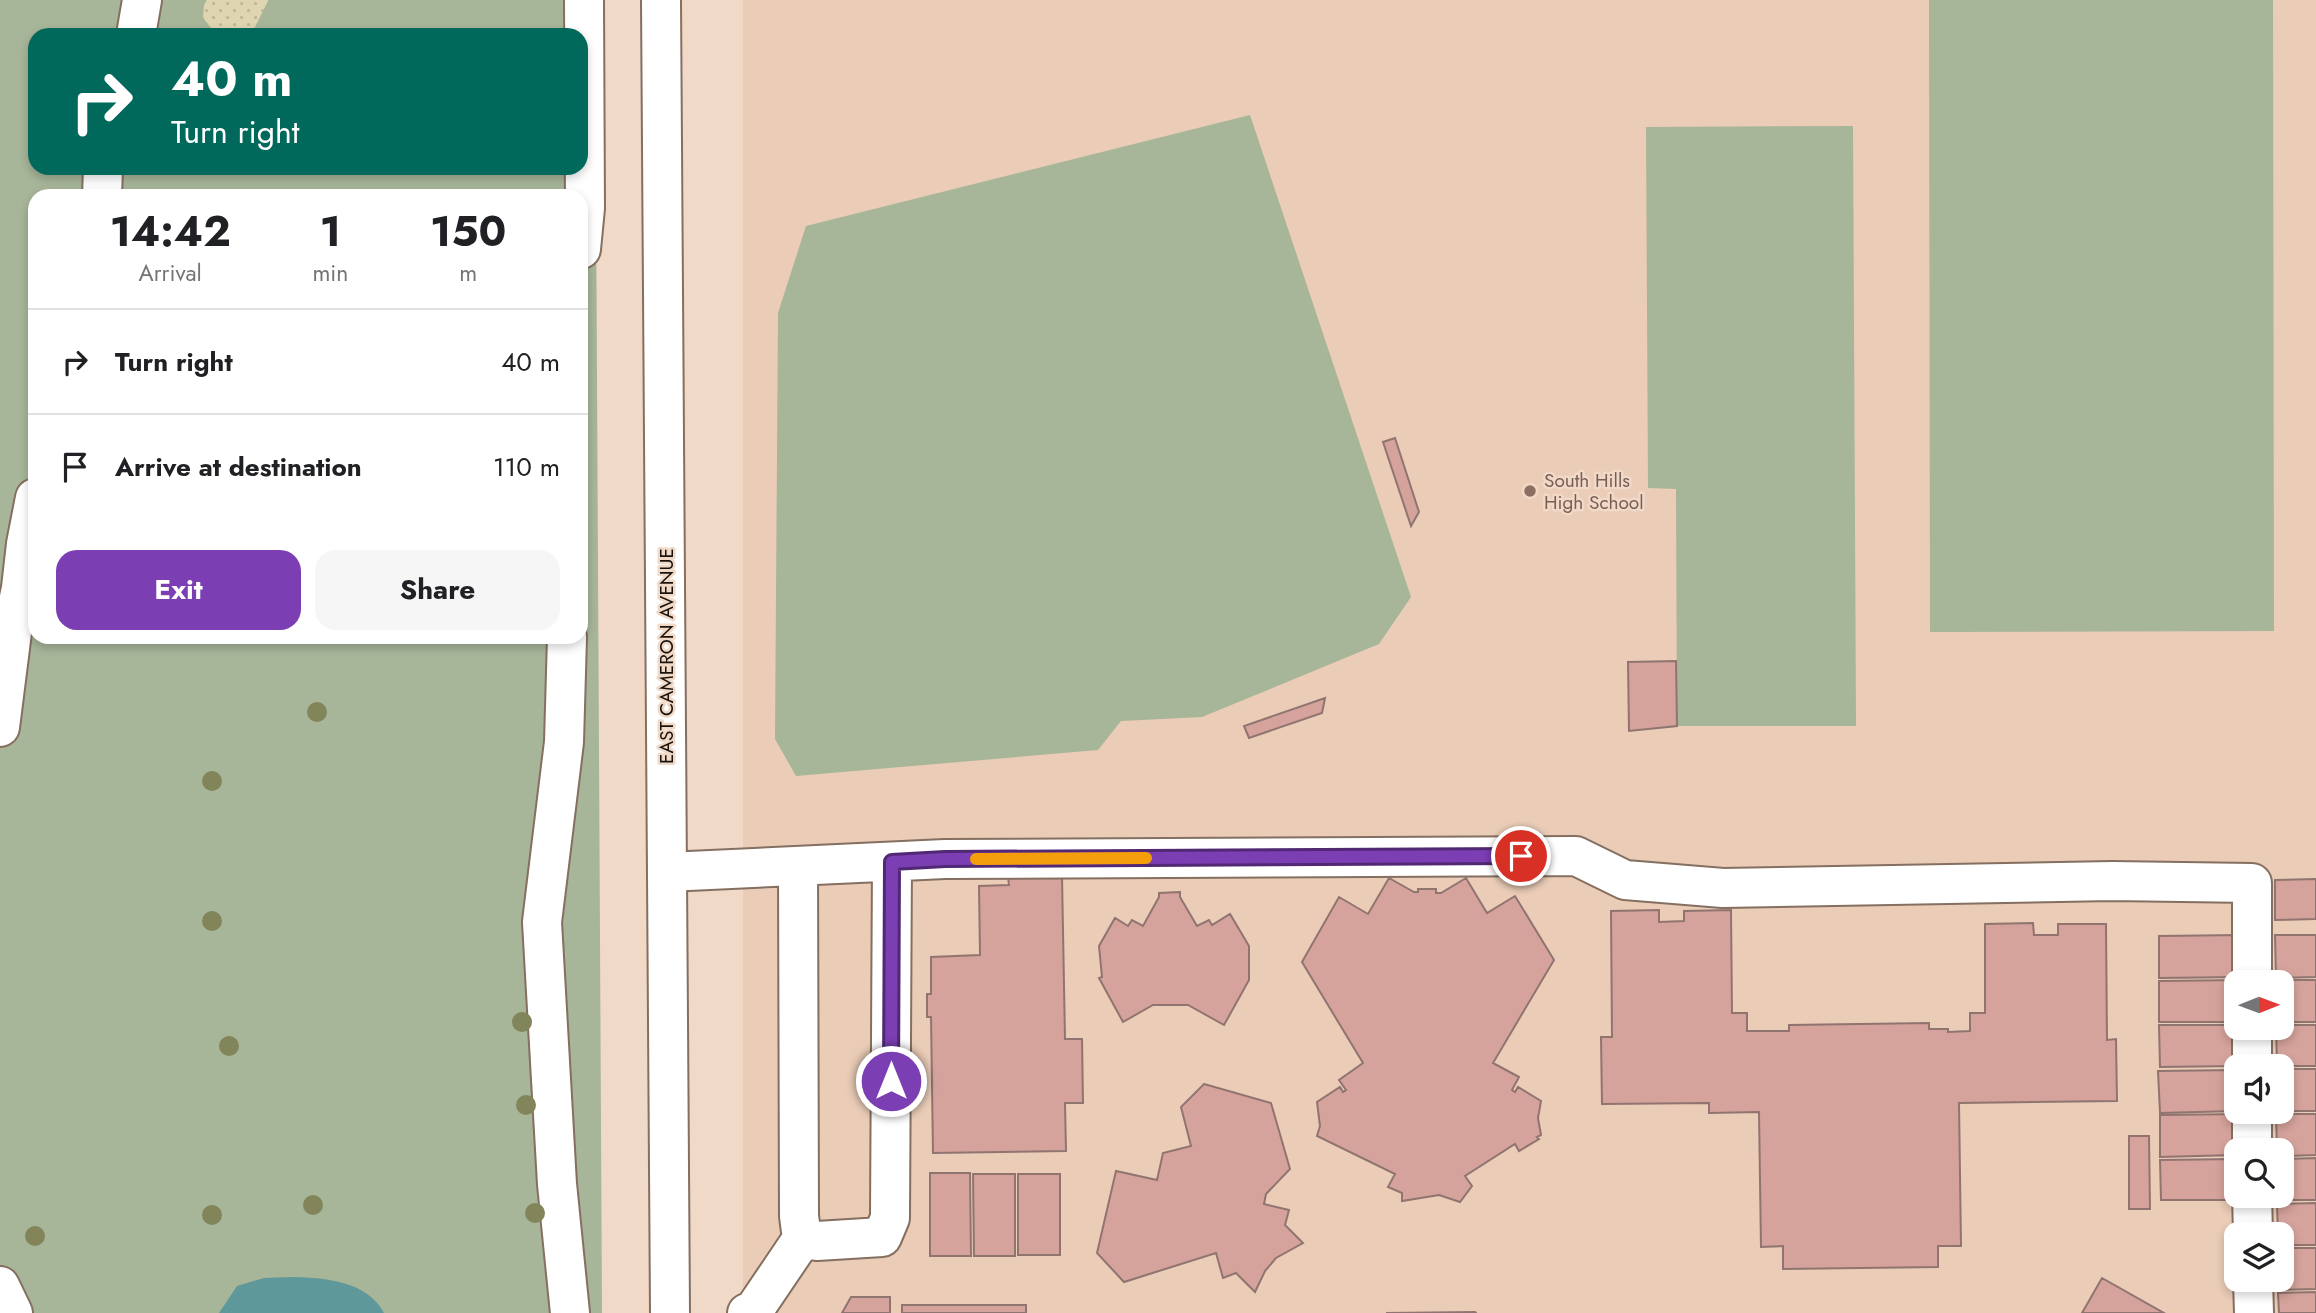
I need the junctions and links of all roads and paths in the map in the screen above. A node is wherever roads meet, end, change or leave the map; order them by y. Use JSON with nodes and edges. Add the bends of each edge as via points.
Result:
{"nodes":[{"id":1,"x":142,"y":0,"type":"edge"},
{"id":2,"x":584,"y":0,"type":"edge"},
{"id":3,"x":661,"y":0,"type":"edge"},
{"id":4,"x":137,"y":28,"type":"edge"},
{"id":5,"x":584,"y":28,"type":"edge"},
{"id":6,"x":28,"y":539,"type":"edge"},
{"id":7,"x":567,"y":644,"type":"edge"},
{"id":8,"x":0,"y":726,"type":"edge"},
{"id":9,"x":892,"y":862,"type":"junction"},
{"id":10,"x":797,"y":866,"type":"junction"},
{"id":11,"x":667,"y":872,"type":"junction"},
{"id":12,"x":2252,"y":970,"type":"edge"},
{"id":13,"x":802,"y":1239,"type":"junction"},
{"id":14,"x":0,"y":1286,"type":"edge"},
{"id":15,"x":2253,"y":1292,"type":"edge"},
{"id":16,"x":13,"y":1313,"type":"edge"},
{"id":17,"x":570,"y":1313,"type":"edge"},
{"id":18,"x":670,"y":1313,"type":"edge"},
{"id":19,"x":747,"y":1313,"type":"edge"},
{"id":20,"x":2254,"y":1313,"type":"edge"}],
"edges":[{"from":1,"to":4,"type":"main road"},
{"from":2,"to":5,"type":"main road"},
{"from":3,"to":11,"type":"main road","name":"EAST CAMERON AVENUE"},
{"from":6,"to":8,"type":"main road"},
{"from":7,"to":17,"type":"main road","via":[[564,742],[542,922],[556,1184]]},
{"from":9,"to":10,"type":"main road"},
{"from":9,"to":12,"type":"main road","via":[[1576,856],[1625,880],[1723,888],[2252,883]]},
{"from":9,"to":13,"type":"main road","via":[[890,1218],[882,1237]]},
{"from":10,"to":11,"type":"main road"},
{"from":10,"to":13,"type":"main road"},
{"from":11,"to":18,"type":"main road","name":"EAST CAMERON AVENUE"},
{"from":13,"to":19,"type":"main road","via":[[754,1310]]},
{"from":14,"to":16,"type":"main road"},
{"from":15,"to":20,"type":"main road"}]}
